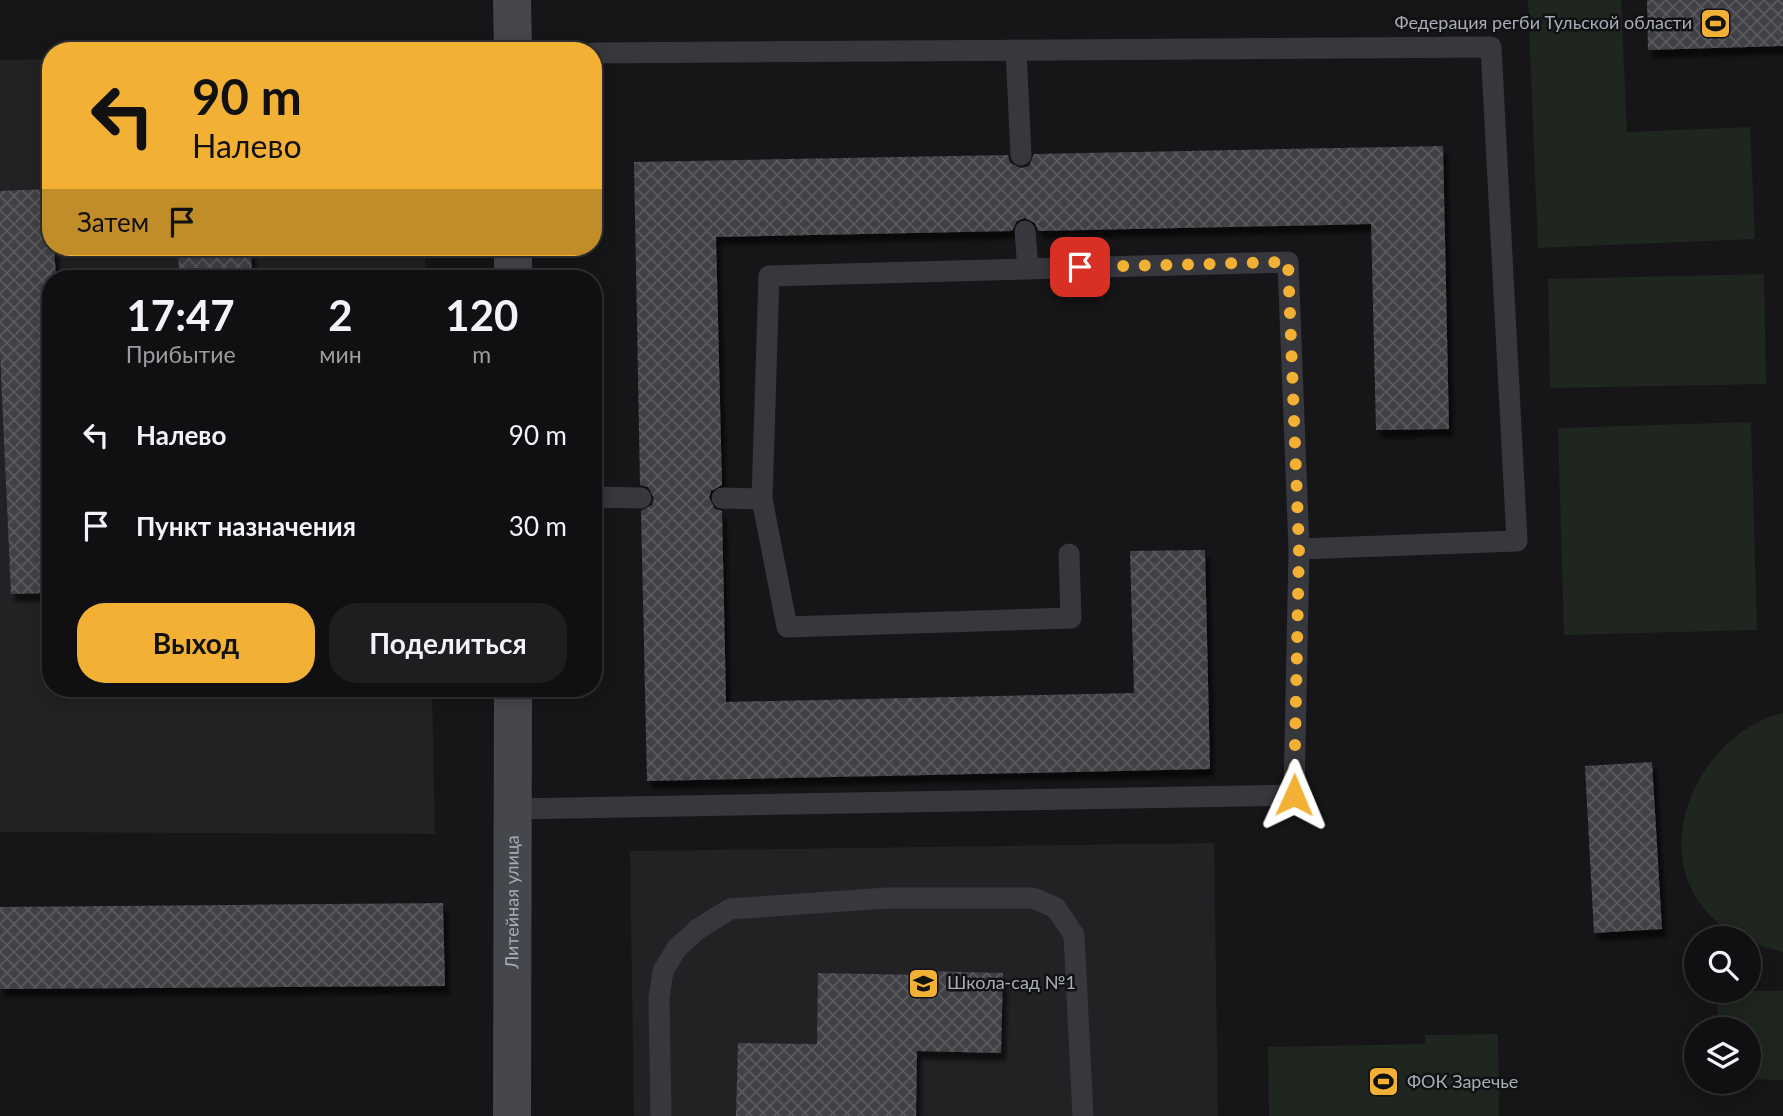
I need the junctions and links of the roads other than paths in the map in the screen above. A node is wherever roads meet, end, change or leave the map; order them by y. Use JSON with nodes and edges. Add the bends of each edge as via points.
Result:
{"nodes":[{"id":1,"x":512,"y":0,"type":"edge"},
{"id":2,"x":513,"y":42,"type":"edge"},
{"id":3,"x":1016,"y":50,"type":"junction"},
{"id":4,"x":602,"y":53,"type":"edge"},
{"id":5,"x":1021,"y":155,"type":"dead end"},
{"id":6,"x":1024,"y":231,"type":"dead end"},
{"id":7,"x":1028,"y":269,"type":"junction"},
{"id":8,"x":602,"y":497,"type":"edge"},
{"id":9,"x":641,"y":498,"type":"dead end"},
{"id":10,"x":722,"y":498,"type":"dead end"},
{"id":11,"x":762,"y":499,"type":"junction"},
{"id":12,"x":1299,"y":549,"type":"junction"},
{"id":13,"x":1069,"y":554,"type":"dead end"},
{"id":14,"x":513,"y":697,"type":"edge"},
{"id":15,"x":513,"y":809,"type":"junction"},
{"id":16,"x":512,"y":1116,"type":"edge"},
{"id":17,"x":661,"y":1116,"type":"edge"},
{"id":18,"x":1083,"y":1116,"type":"edge"}],
"edges":[{"from":1,"to":2,"type":"street"},
{"from":3,"to":4,"type":"lane"},
{"from":3,"to":5,"type":"lane"},
{"from":3,"to":12,"type":"lane","via":[[1491,47],[1517,541]]},
{"from":6,"to":7,"type":"lane"},
{"from":7,"to":11,"type":"lane","via":[[769,275]]},
{"from":7,"to":12,"type":"lane","via":[[1288,262]]},
{"from":8,"to":9,"type":"lane"},
{"from":10,"to":11,"type":"lane"},
{"from":11,"to":13,"type":"lane","via":[[787,627],[1071,618]]},
{"from":12,"to":15,"type":"lane","via":[[1294,795]]},
{"from":14,"to":15,"type":"street","name":"Литейная улица"},
{"from":15,"to":16,"type":"street","name":"Литейная улица"},
{"from":17,"to":18,"type":"lane","via":[[659,998],[663,971],[677,948],[730,909],[887,898],[1033,898],[1056,908],[1074,935]]}]}
